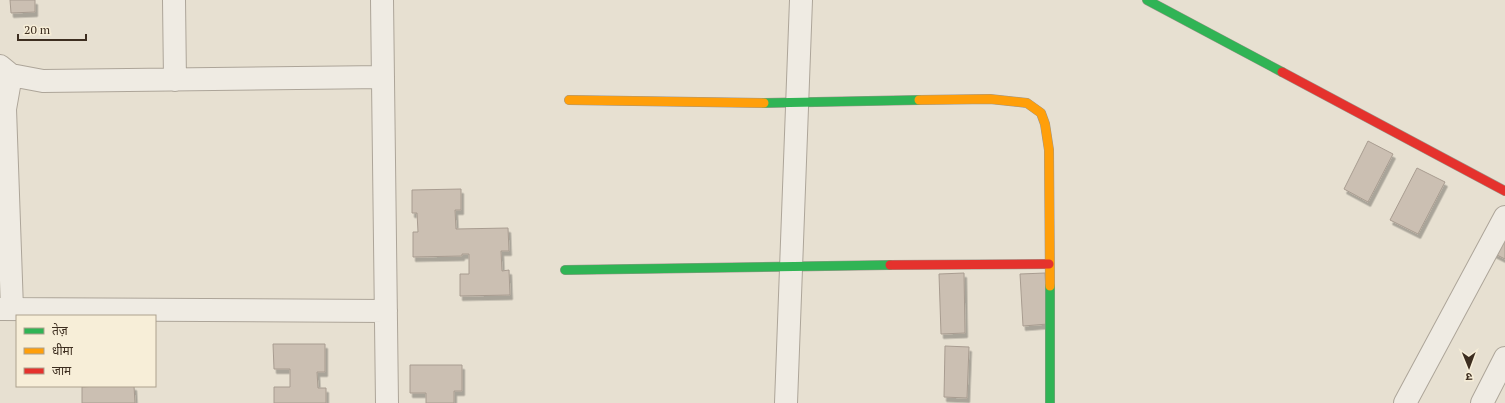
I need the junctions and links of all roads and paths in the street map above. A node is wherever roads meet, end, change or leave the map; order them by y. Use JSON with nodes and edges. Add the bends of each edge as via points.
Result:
{"nodes":[{"id":1,"x":174,"y":0,"type":"edge"},
{"id":2,"x":382,"y":0,"type":"edge"},
{"id":3,"x":801,"y":0,"type":"edge"},
{"id":4,"x":1146,"y":0,"type":"edge"},
{"id":5,"x":6,"y":70,"type":"edge"},
{"id":6,"x":383,"y":78,"type":"junction"},
{"id":7,"x":175,"y":80,"type":"junction"},
{"id":8,"x":569,"y":100,"type":"dead end"},
{"id":9,"x":797,"y":103,"type":"junction"},
{"id":10,"x":1505,"y":191,"type":"edge"},
{"id":11,"x":1505,"y":217,"type":"edge"},
{"id":12,"x":1049,"y":264,"type":"junction"},
{"id":13,"x":791,"y":266,"type":"junction"},
{"id":14,"x":565,"y":270,"type":"dead end"},
{"id":15,"x":6,"y":309,"type":"edge"},
{"id":16,"x":386,"y":311,"type":"junction"},
{"id":17,"x":1505,"y":358,"type":"edge"},
{"id":18,"x":1493,"y":393,"type":"edge"},
{"id":19,"x":387,"y":403,"type":"edge"},
{"id":20,"x":786,"y":403,"type":"edge"},
{"id":21,"x":1050,"y":403,"type":"edge"},
{"id":22,"x":1406,"y":403,"type":"edge"}],
"edges":[{"from":1,"to":7,"type":"street"},
{"from":2,"to":6,"type":"street"},
{"from":3,"to":9,"type":"street"},
{"from":4,"to":10,"type":"street"},
{"from":5,"to":7,"type":"street","via":[[44,82]]},
{"from":5,"to":15,"type":"street"},
{"from":6,"to":7,"type":"street"},
{"from":6,"to":16,"type":"street"},
{"from":8,"to":9,"type":"street"},
{"from":9,"to":12,"type":"street","via":[[990,100],[1027,103],[1041,113],[1049,150]]},
{"from":9,"to":13,"type":"street"},
{"from":11,"to":22,"type":"street"},
{"from":12,"to":13,"type":"street"},
{"from":12,"to":21,"type":"street"},
{"from":13,"to":14,"type":"street"},
{"from":13,"to":20,"type":"street"},
{"from":15,"to":16,"type":"street"},
{"from":16,"to":19,"type":"street"},
{"from":17,"to":18,"type":"street"}]}
